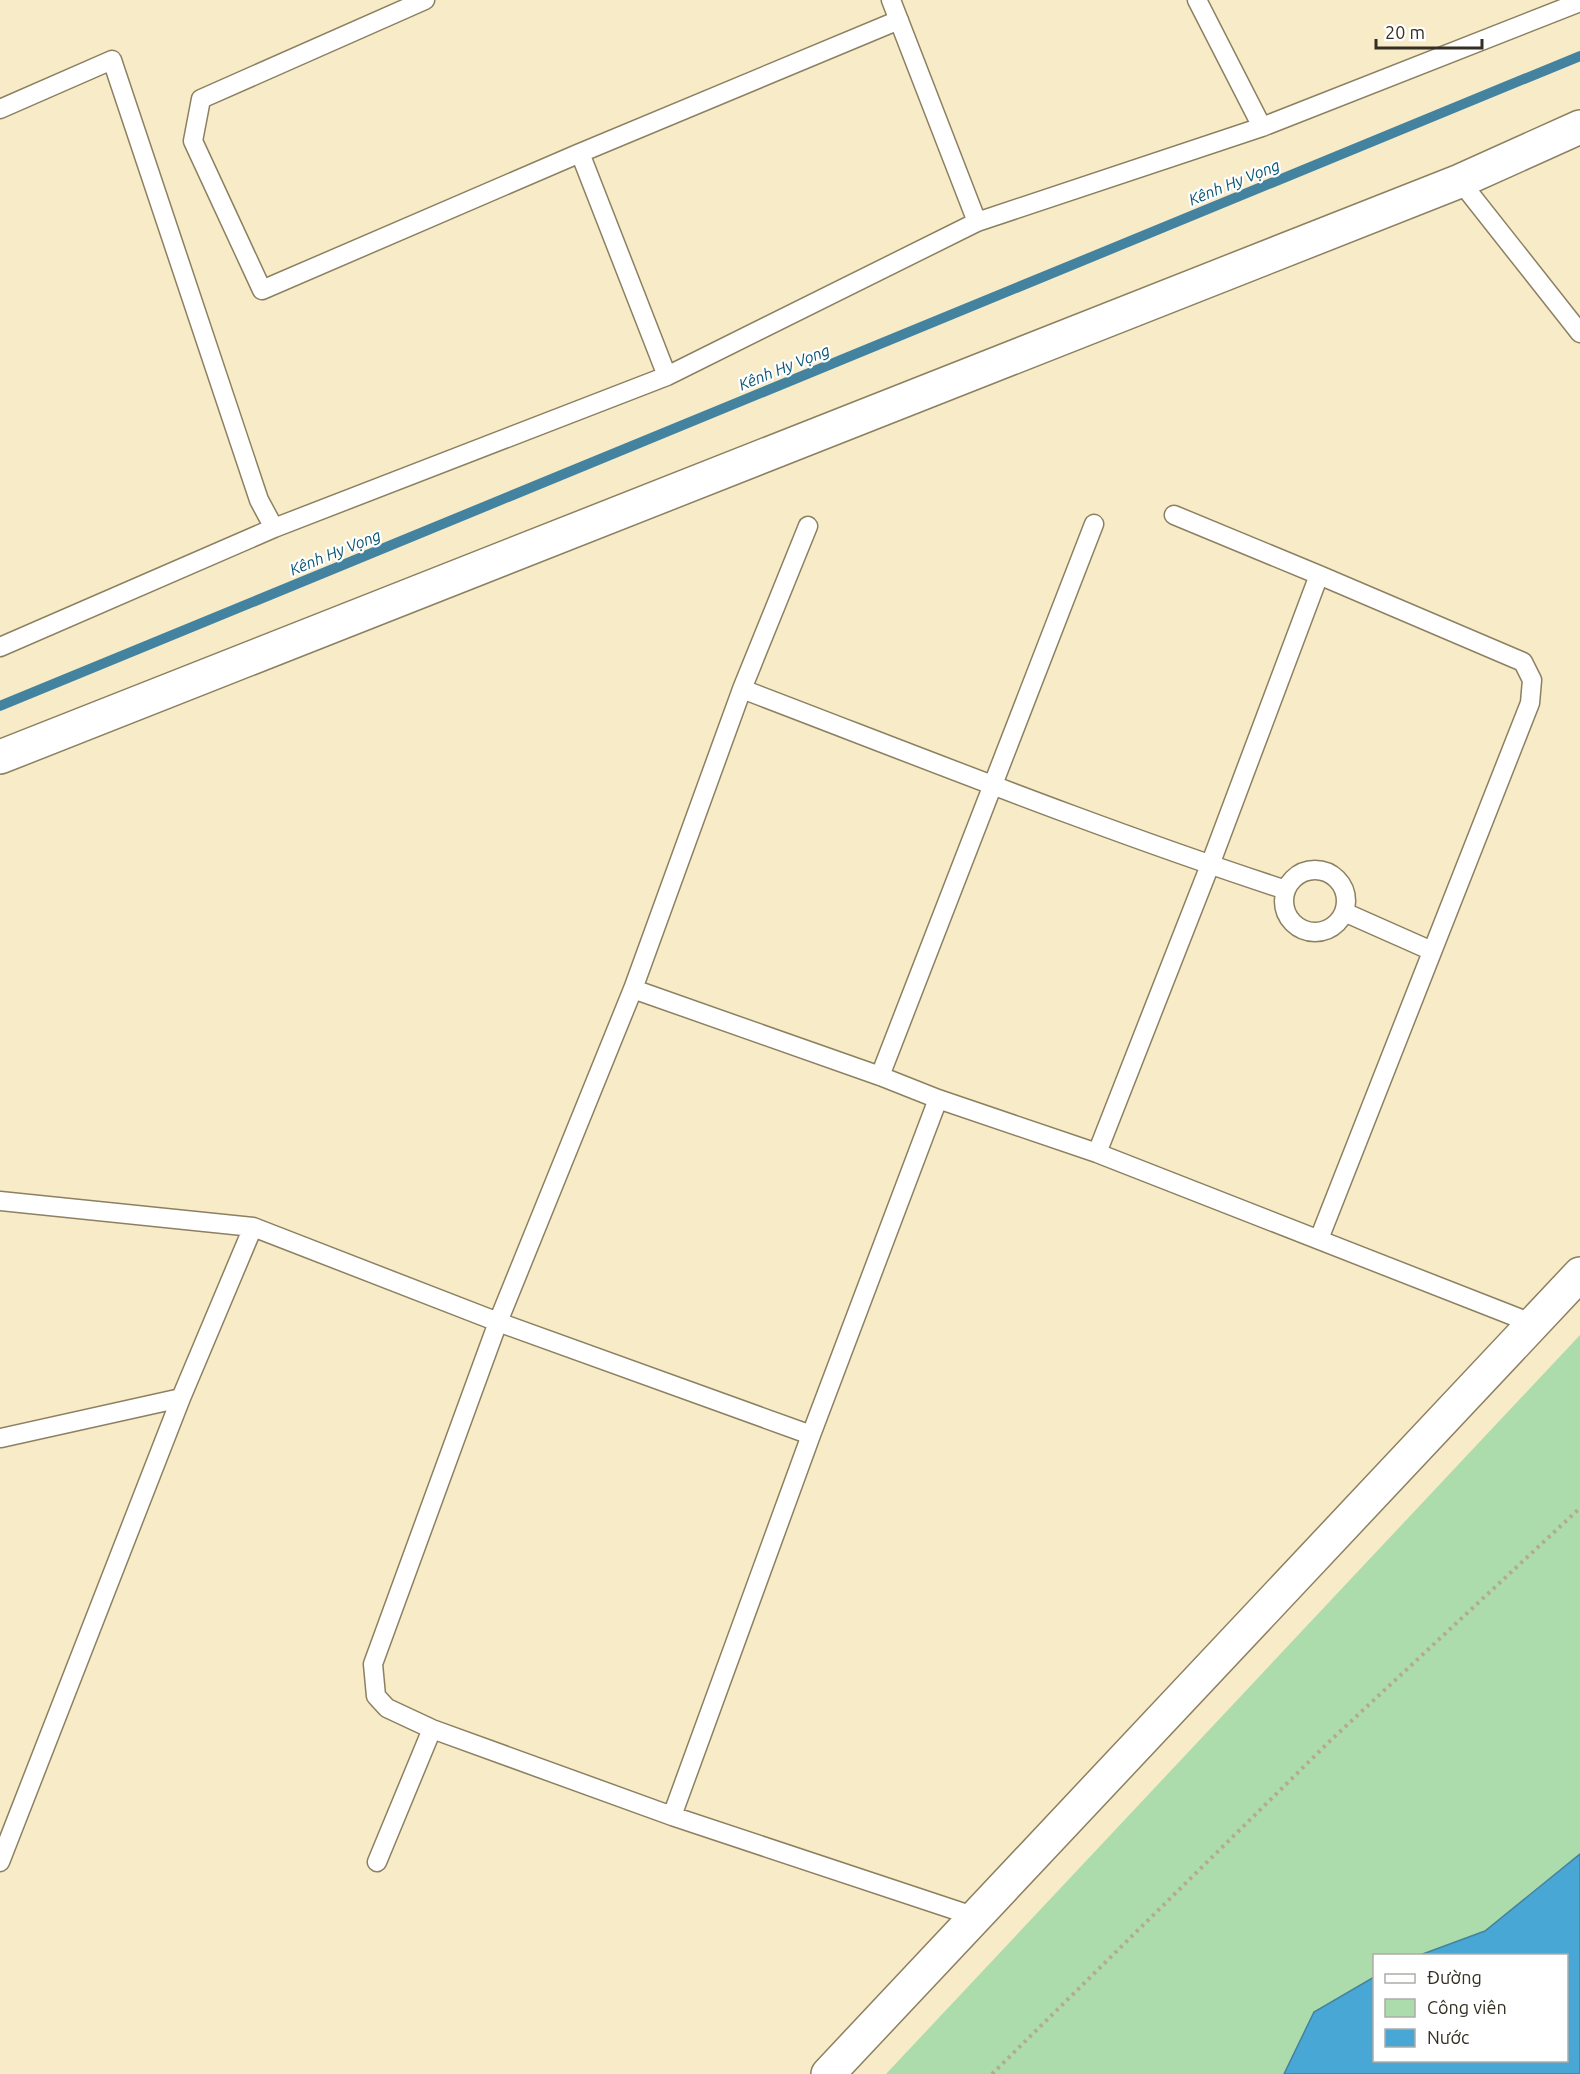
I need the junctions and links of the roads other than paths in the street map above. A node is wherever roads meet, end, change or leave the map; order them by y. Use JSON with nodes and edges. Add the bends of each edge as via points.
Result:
{"nodes":[{"id":1,"x":425,"y":0,"type":"edge"},
{"id":2,"x":891,"y":0,"type":"edge"},
{"id":3,"x":1197,"y":0,"type":"edge"},
{"id":4,"x":1580,"y":2,"type":"edge"},
{"id":5,"x":898,"y":20,"type":"junction"},
{"id":6,"x":0,"y":109,"type":"edge"},
{"id":7,"x":1580,"y":127,"type":"edge"},
{"id":8,"x":1262,"y":128,"type":"junction"},
{"id":9,"x":580,"y":153,"type":"junction"},
{"id":10,"x":1460,"y":181,"type":"junction"},
{"id":11,"x":977,"y":222,"type":"junction"},
{"id":12,"x":1580,"y":333,"type":"edge"},
{"id":13,"x":668,"y":376,"type":"junction"},
{"id":14,"x":1174,"y":515,"type":"dead end"},
{"id":15,"x":1094,"y":524,"type":"dead end"},
{"id":16,"x":808,"y":526,"type":"dead end"},
{"id":17,"x":274,"y":528,"type":"junction"},
{"id":18,"x":1319,"y":575,"type":"junction"},
{"id":19,"x":0,"y":646,"type":"edge"},
{"id":20,"x":742,"y":689,"type":"junction"},
{"id":21,"x":0,"y":757,"type":"edge"},
{"id":22,"x":994,"y":785,"type":"junction"},
{"id":23,"x":1210,"y":865,"type":"junction"},
{"id":24,"x":1286,"y":890,"type":"junction"},
{"id":25,"x":1344,"y":912,"type":"junction"},
{"id":26,"x":1432,"y":951,"type":"junction"},
{"id":27,"x":633,"y":989,"type":"junction"},
{"id":28,"x":880,"y":1076,"type":"junction"},
{"id":29,"x":938,"y":1099,"type":"junction"},
{"id":30,"x":1097,"y":1153,"type":"junction"},
{"id":31,"x":0,"y":1201,"type":"edge"},
{"id":32,"x":253,"y":1227,"type":"junction"},
{"id":33,"x":1319,"y":1239,"type":"junction"},
{"id":34,"x":1580,"y":1274,"type":"edge"},
{"id":35,"x":498,"y":1322,"type":"junction"},
{"id":36,"x":1534,"y":1324,"type":"junction"},
{"id":37,"x":180,"y":1398,"type":"junction"},
{"id":38,"x":811,"y":1435,"type":"junction"},
{"id":39,"x":1,"y":1438,"type":"edge"},
{"id":40,"x":432,"y":1729,"type":"junction"},
{"id":41,"x":672,"y":1816,"type":"junction"},
{"id":42,"x":0,"y":1862,"type":"edge"},
{"id":43,"x":377,"y":1862,"type":"dead end"},
{"id":44,"x":976,"y":1917,"type":"junction"},
{"id":45,"x":828,"y":2074,"type":"edge"}],
"edges":[{"from":1,"to":9,"type":"lane","via":[[201,99],[193,141],[262,290]]},
{"from":2,"to":5,"type":"lane"},
{"from":3,"to":8,"type":"lane"},
{"from":4,"to":8,"type":"lane"},
{"from":5,"to":9,"type":"lane"},
{"from":5,"to":11,"type":"lane"},
{"from":6,"to":17,"type":"lane","via":[[112,60],[259,500]]},
{"from":7,"to":10,"type":"street"},
{"from":8,"to":11,"type":"lane"},
{"from":9,"to":13,"type":"lane"},
{"from":10,"to":12,"type":"lane"},
{"from":10,"to":21,"type":"street"},
{"from":11,"to":13,"type":"lane"},
{"from":13,"to":17,"type":"lane"},
{"from":14,"to":18,"type":"lane"},
{"from":15,"to":22,"type":"lane"},
{"from":16,"to":20,"type":"lane"},
{"from":17,"to":19,"type":"lane"},
{"from":18,"to":23,"type":"lane"},
{"from":18,"to":26,"type":"lane","via":[[1523,662],[1532,680],[1530,703]]},
{"from":20,"to":22,"type":"lane"},
{"from":20,"to":27,"type":"lane"},
{"from":22,"to":23,"type":"lane"},
{"from":22,"to":28,"type":"lane"},
{"from":23,"to":24,"type":"lane"},
{"from":23,"to":30,"type":"lane"},
{"from":24,"to":25,"type":"lane","via":[[1303,872],[1332,874],[1346,899]]},
{"from":24,"to":25,"type":"lane","via":[[1287,915],[1302,930],[1312,933],[1333,927]]},
{"from":25,"to":26,"type":"lane"},
{"from":26,"to":33,"type":"lane"},
{"from":27,"to":28,"type":"lane"},
{"from":27,"to":35,"type":"lane"},
{"from":28,"to":29,"type":"lane"},
{"from":29,"to":30,"type":"lane"},
{"from":29,"to":38,"type":"lane"},
{"from":30,"to":33,"type":"lane"},
{"from":31,"to":32,"type":"lane"},
{"from":32,"to":35,"type":"lane"},
{"from":32,"to":37,"type":"lane"},
{"from":33,"to":36,"type":"lane"},
{"from":34,"to":36,"type":"street"},
{"from":35,"to":38,"type":"lane"},
{"from":35,"to":40,"type":"lane","via":[[373,1664],[376,1696],[387,1708]]},
{"from":36,"to":44,"type":"street"},
{"from":37,"to":39,"type":"lane"},
{"from":37,"to":42,"type":"lane"},
{"from":38,"to":41,"type":"lane"},
{"from":40,"to":41,"type":"lane"},
{"from":40,"to":43,"type":"lane"},
{"from":41,"to":44,"type":"lane"},
{"from":44,"to":45,"type":"street"}]}
